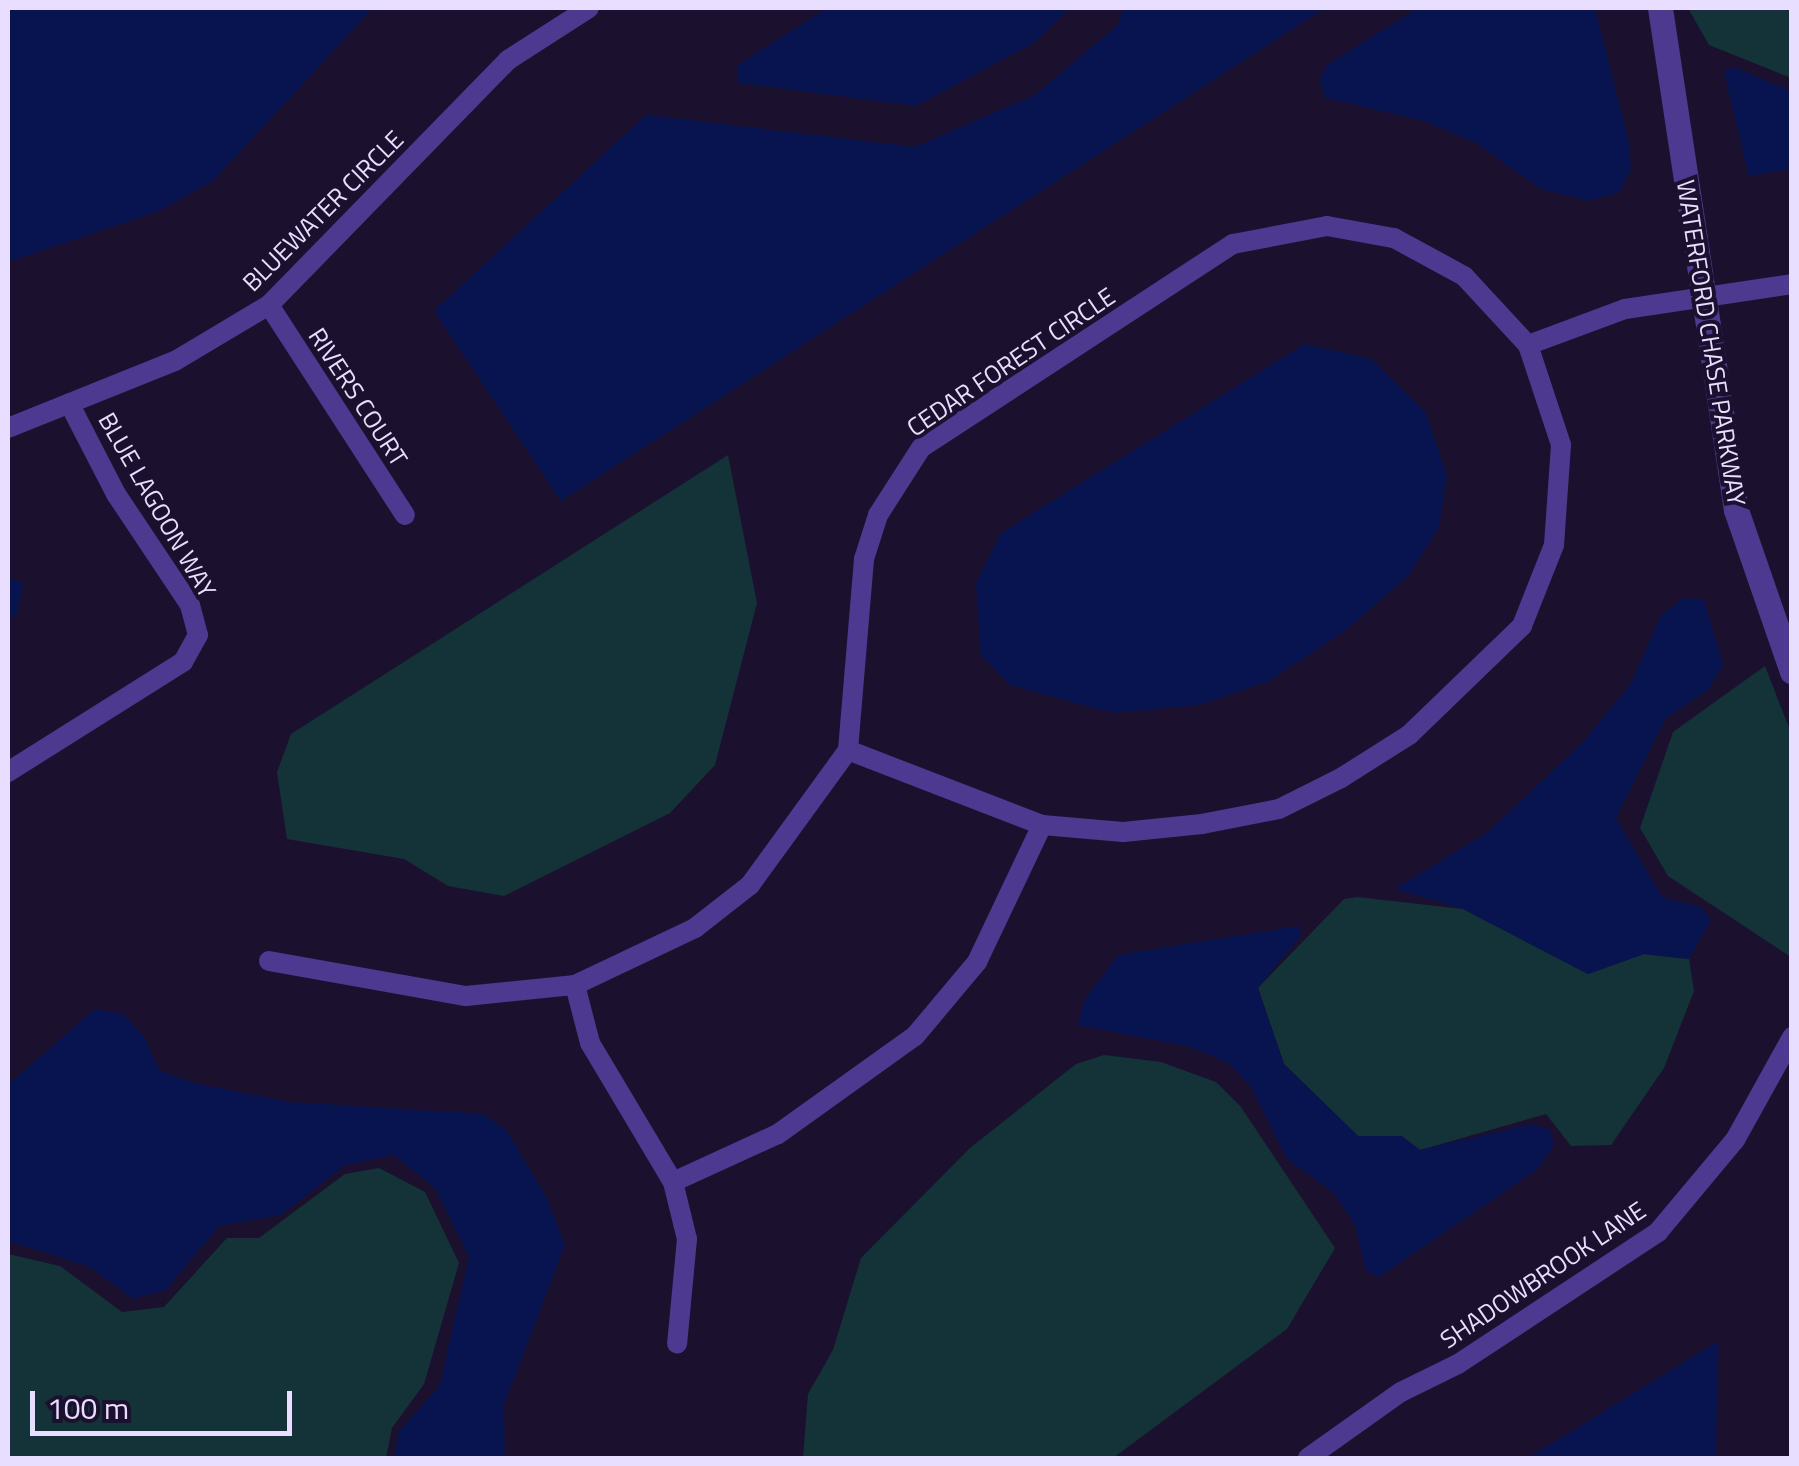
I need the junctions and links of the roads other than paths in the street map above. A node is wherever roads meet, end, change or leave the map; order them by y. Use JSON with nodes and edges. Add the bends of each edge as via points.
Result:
{"nodes":[{"id":1,"x":588,"y":8,"type":"edge"},
{"id":2,"x":1660,"y":8,"type":"edge"},
{"id":3,"x":1792,"y":284,"type":"edge"},
{"id":4,"x":1702,"y":296,"type":"junction"},
{"id":5,"x":269,"y":305,"type":"junction"},
{"id":6,"x":1528,"y":345,"type":"junction"},
{"id":7,"x":69,"y":403,"type":"junction"},
{"id":8,"x":8,"y":428,"type":"edge"},
{"id":9,"x":404,"y":515,"type":"dead end"},
{"id":10,"x":1792,"y":672,"type":"edge"},
{"id":11,"x":848,"y":750,"type":"junction"},
{"id":12,"x":8,"y":772,"type":"edge"},
{"id":13,"x":1042,"y":825,"type":"junction"},
{"id":14,"x":269,"y":961,"type":"dead end"},
{"id":15,"x":575,"y":986,"type":"junction"},
{"id":16,"x":1792,"y":1037,"type":"edge"},
{"id":17,"x":673,"y":1182,"type":"junction"},
{"id":18,"x":677,"y":1344,"type":"dead end"},
{"id":19,"x":1308,"y":1458,"type":"edge"}],
"edges":[{"from":1,"to":5,"type":"street","name":"BLUEWATER CIRCLE","via":[[508,60]]},
{"from":2,"to":4,"type":"street","name":"WATERFORD CHASE PARKWAY"},
{"from":3,"to":4,"type":"street"},
{"from":4,"to":6,"type":"street","via":[[1625,309]]},
{"from":4,"to":10,"type":"street","name":"WATERFORD CHASE PARKWAY","via":[[1736,510]]},
{"from":5,"to":7,"type":"street","name":"BLUEWATER CIRCLE","via":[[175,361]]},
{"from":5,"to":9,"type":"street","name":"RIVERS COURT"},
{"from":6,"to":11,"type":"street","name":"CEDAR FOREST CIRCLE","via":[[1464,276],[1394,238],[1328,226],[1233,244],[922,448],[878,515],[864,559]]},
{"from":6,"to":13,"type":"street","name":"CEDAR FOREST CIRCLE","via":[[1561,446],[1554,545],[1522,626],[1464,688],[1409,735],[1279,808],[1122,832]]},
{"from":7,"to":8,"type":"street","name":"BLUEWATER CIRCLE"},
{"from":7,"to":12,"type":"street","name":"BLUE LAGOON WAY","via":[[116,494],[190,605],[198,635],[183,662]]},
{"from":11,"to":13,"type":"street","name":"CEDAR FOREST CIRCLE"},
{"from":11,"to":15,"type":"street","via":[[750,885],[695,928]]},
{"from":13,"to":17,"type":"street","via":[[977,962],[915,1036],[778,1134]]},
{"from":14,"to":15,"type":"street","via":[[466,996]]},
{"from":15,"to":17,"type":"street","via":[[590,1043]]},
{"from":16,"to":19,"type":"street","name":"SHADOWBROOK LANE","via":[[1735,1140],[1658,1232]]},
{"from":17,"to":18,"type":"street","via":[[687,1240]]}]}
